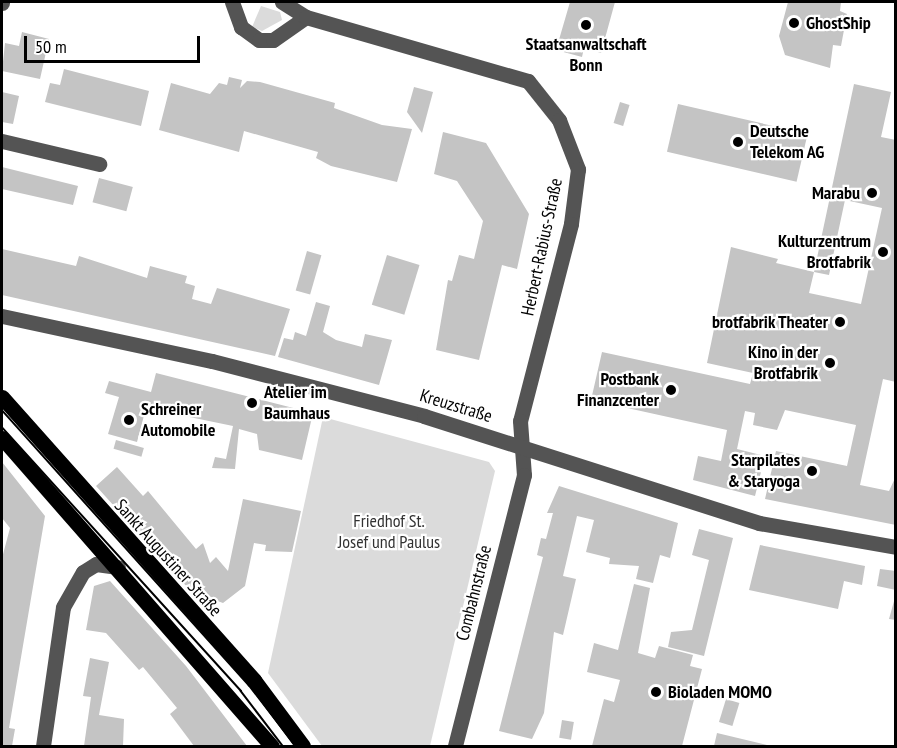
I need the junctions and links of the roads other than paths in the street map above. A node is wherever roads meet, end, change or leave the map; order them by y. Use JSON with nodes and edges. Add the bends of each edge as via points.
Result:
{"nodes":[{"id":1,"x":232,"y":2,"type":"edge"},
{"id":2,"x":282,"y":2,"type":"edge"},
{"id":3,"x":306,"y":17,"type":"junction"},
{"id":4,"x":2,"y":141,"type":"edge"},
{"id":5,"x":99,"y":164,"type":"dead end"},
{"id":6,"x":2,"y":316,"type":"edge"},
{"id":7,"x":2,"y":397,"type":"edge"},
{"id":8,"x":2,"y":438,"type":"edge"},
{"id":9,"x":523,"y":449,"type":"junction"},
{"id":10,"x":896,"y":547,"type":"edge"},
{"id":11,"x":118,"y":567,"type":"junction"},
{"id":12,"x":43,"y":747,"type":"edge"},
{"id":13,"x":272,"y":747,"type":"edge"},
{"id":14,"x":303,"y":747,"type":"edge"},
{"id":15,"x":455,"y":747,"type":"edge"}],
"edges":[{"from":1,"to":3,"type":"street","via":[[241,27],[259,40],[273,40]]},
{"from":2,"to":3,"type":"street","name":"Herbert-Rabius-Straße"},
{"from":3,"to":9,"type":"street","name":"Herbert-Rabius-Straße","via":[[528,81],[573,148],[577,193],[520,421]]},
{"from":4,"to":5,"type":"street"},
{"from":6,"to":9,"type":"street","name":"Kreuzstraße","via":[[212,360],[424,416]]},
{"from":7,"to":14,"type":"main road","name":"Sankt Augustiner Straße","via":[[254,680]]},
{"from":8,"to":11,"type":"main road"},
{"from":9,"to":10,"type":"street","name":"Kreuzstraße","via":[[759,523]]},
{"from":9,"to":15,"type":"street","name":"Combahnstraße","via":[[524,476]]},
{"from":11,"to":12,"type":"street","via":[[96,564],[83,572],[63,607]]},
{"from":11,"to":13,"type":"main road"}]}
